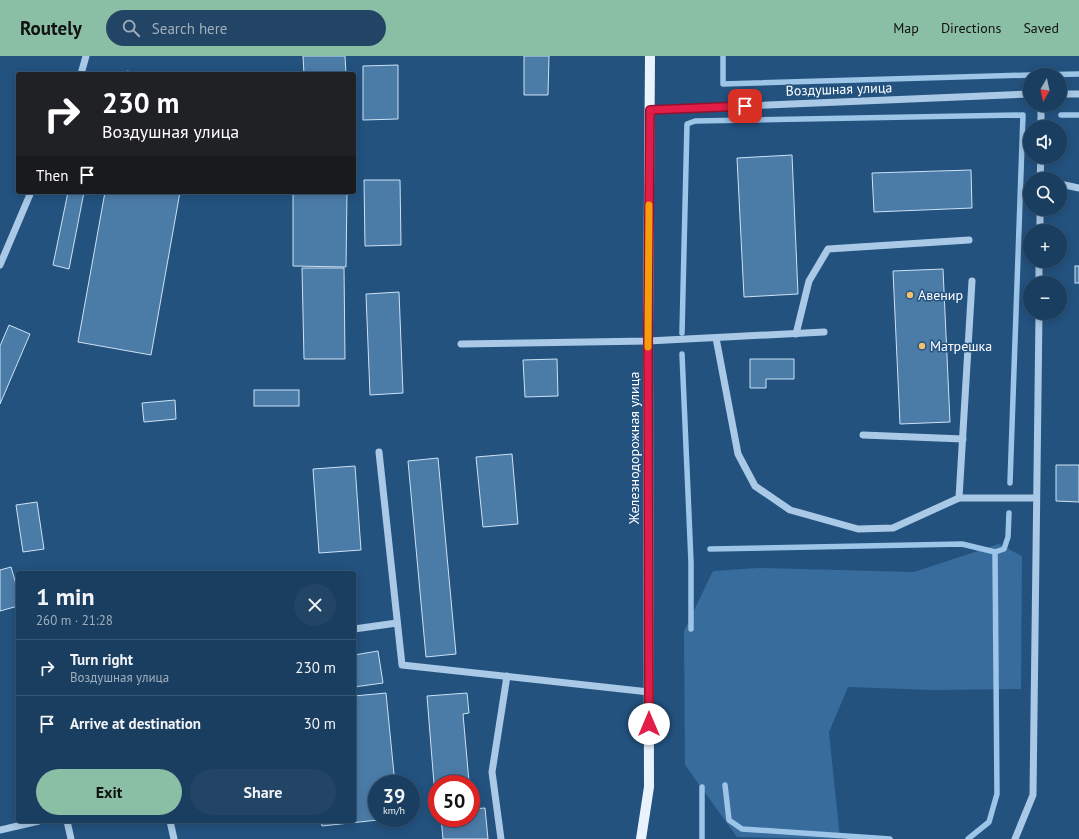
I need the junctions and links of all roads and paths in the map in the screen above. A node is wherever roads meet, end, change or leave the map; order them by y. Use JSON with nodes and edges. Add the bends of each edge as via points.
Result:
{"nodes":[{"id":1,"x":86,"y":56,"type":"edge"},
{"id":2,"x":650,"y":56,"type":"edge"},
{"id":3,"x":82,"y":72,"type":"edge"},
{"id":4,"x":1023,"y":94,"type":"edge"},
{"id":5,"x":1067,"y":94,"type":"edge"},
{"id":6,"x":1079,"y":94,"type":"edge"},
{"id":7,"x":650,"y":110,"type":"junction"},
{"id":8,"x":1067,"y":185,"type":"edge"},
{"id":9,"x":1079,"y":188,"type":"edge"},
{"id":10,"x":30,"y":194,"type":"edge"},
{"id":11,"x":969,"y":240,"type":"dead end"},
{"id":12,"x":0,"y":265,"type":"edge"},
{"id":13,"x":972,"y":281,"type":"dead end"},
{"id":14,"x":1039,"y":320,"type":"edge"},
{"id":15,"x":824,"y":332,"type":"dead end"},
{"id":16,"x":796,"y":334,"type":"junction"},
{"id":17,"x":716,"y":338,"type":"junction"},
{"id":18,"x":648,"y":341,"type":"junction"},
{"id":19,"x":461,"y":344,"type":"dead end"},
{"id":20,"x":863,"y":435,"type":"dead end"},
{"id":21,"x":963,"y":439,"type":"junction"},
{"id":22,"x":379,"y":452,"type":"dead end"},
{"id":23,"x":959,"y":498,"type":"junction"},
{"id":24,"x":1036,"y":498,"type":"junction"},
{"id":25,"x":397,"y":623,"type":"junction"},
{"id":26,"x":356,"y":629,"type":"edge"},
{"id":27,"x":507,"y":676,"type":"junction"},
{"id":28,"x":649,"y":692,"type":"junction"},
{"id":29,"x":30,"y":823,"type":"edge"},
{"id":30,"x":67,"y":823,"type":"edge"},
{"id":31,"x":170,"y":823,"type":"edge"},
{"id":32,"x":0,"y":830,"type":"edge"},
{"id":33,"x":71,"y":839,"type":"edge"},
{"id":34,"x":174,"y":839,"type":"edge"},
{"id":35,"x":501,"y":839,"type":"edge"},
{"id":36,"x":641,"y":839,"type":"edge"},
{"id":37,"x":1015,"y":839,"type":"edge"}],
"edges":[{"from":1,"to":3,"type":"street"},
{"from":2,"to":7,"type":"main road","name":"Железнодорожная улица"},
{"from":4,"to":7,"type":"street","name":"Воздушная улица"},
{"from":5,"to":6,"type":"street"},
{"from":7,"to":18,"type":"main road","name":"Железнодорожная улица"},
{"from":8,"to":9,"type":"street"},
{"from":10,"to":12,"type":"street"},
{"from":11,"to":16,"type":"street","via":[[828,250],[809,281]]},
{"from":13,"to":21,"type":"street"},
{"from":14,"to":24,"type":"street"},
{"from":15,"to":16,"type":"street"},
{"from":16,"to":17,"type":"street"},
{"from":17,"to":18,"type":"street"},
{"from":17,"to":23,"type":"street","via":[[738,454],[756,486],[790,510],[858,529],[893,528]]},
{"from":18,"to":19,"type":"street"},
{"from":18,"to":28,"type":"main road","name":"Железнодорожная улица"},
{"from":20,"to":21,"type":"street"},
{"from":21,"to":23,"type":"street"},
{"from":22,"to":25,"type":"street"},
{"from":23,"to":24,"type":"street"},
{"from":24,"to":37,"type":"street","via":[[1032,795]]},
{"from":25,"to":26,"type":"street"},
{"from":25,"to":27,"type":"street","via":[[402,664]]},
{"from":27,"to":28,"type":"street"},
{"from":27,"to":35,"type":"street","via":[[492,772]]},
{"from":28,"to":36,"type":"main road","name":"Железнодорожная улица","via":[[649,787]]},
{"from":29,"to":32,"type":"street"},
{"from":30,"to":33,"type":"street"},
{"from":31,"to":34,"type":"street"}]}
